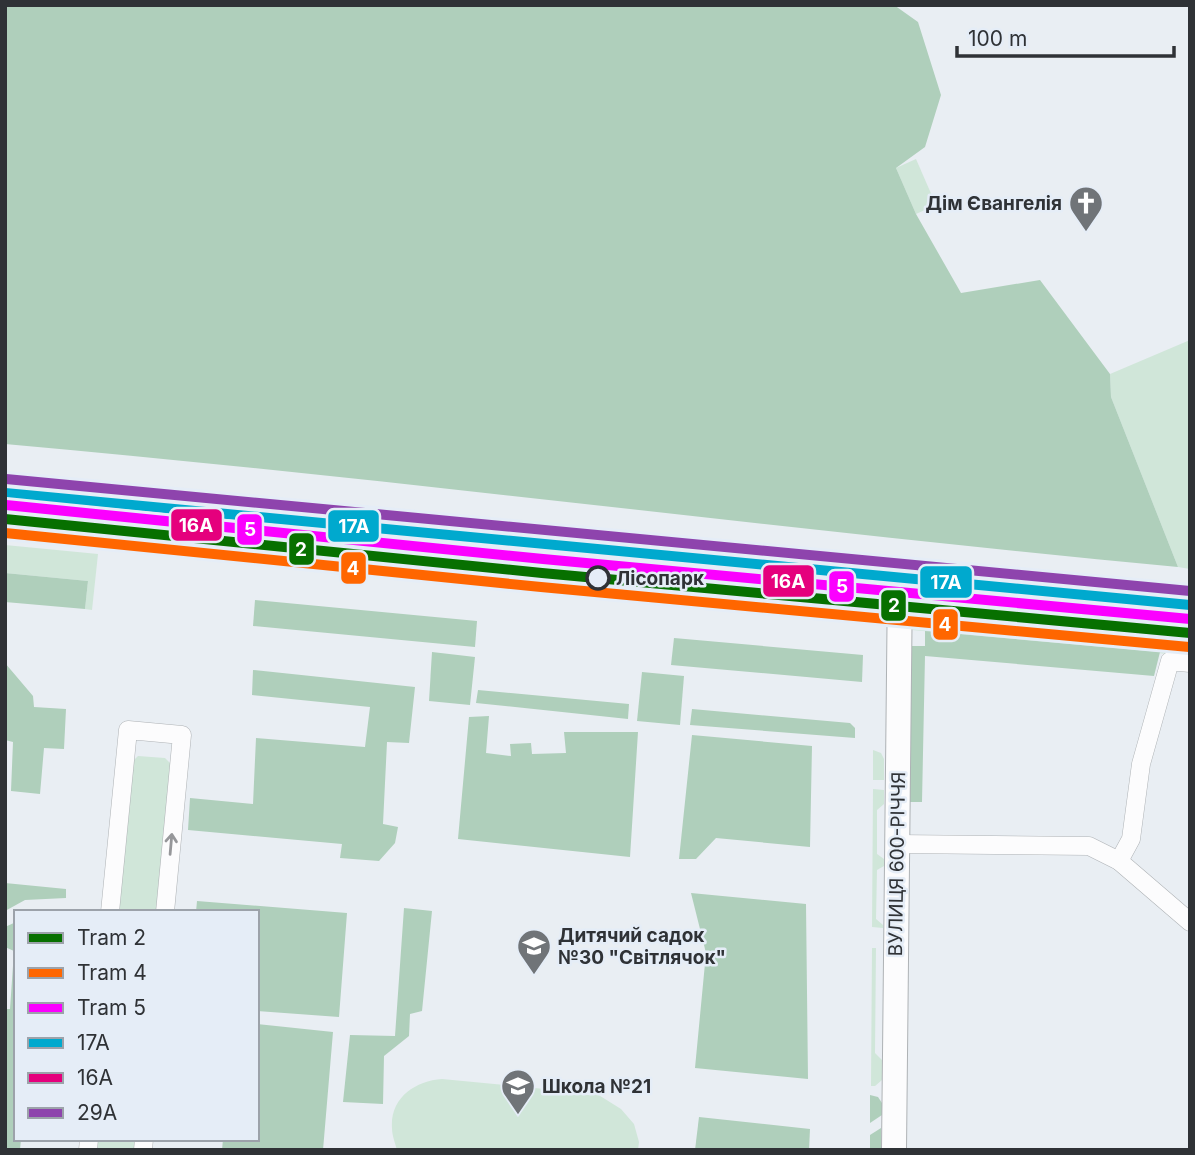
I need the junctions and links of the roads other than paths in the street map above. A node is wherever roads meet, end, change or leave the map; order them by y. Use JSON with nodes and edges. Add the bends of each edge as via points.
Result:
{"nodes":[{"id":1,"x":5,"y":494,"type":"edge"},
{"id":2,"x":900,"y":578,"type":"junction"},
{"id":3,"x":1190,"y":605,"type":"edge"},
{"id":4,"x":1190,"y":663,"type":"edge"},
{"id":5,"x":897,"y":845,"type":"junction"},
{"id":6,"x":1119,"y":861,"type":"junction"},
{"id":7,"x":110,"y":910,"type":"edge"},
{"id":8,"x":165,"y":910,"type":"edge"},
{"id":9,"x":1190,"y":922,"type":"edge"},
{"id":10,"x":894,"y":1150,"type":"edge"}],
"edges":[{"from":1,"to":2,"type":"main road"},
{"from":2,"to":3,"type":"main road"},
{"from":2,"to":5,"type":"main road","name":"ВУЛИЦЯ 600-РІЧЧЯ"},
{"from":4,"to":6,"type":"street","via":[[1170,661],[1141,764],[1131,839]]},
{"from":5,"to":6,"type":"street","via":[[1089,846]]},
{"from":5,"to":10,"type":"main road","name":"ВУЛИЦЯ 600-РІЧЧЯ"},
{"from":6,"to":9,"type":"street"},
{"from":8,"to":7,"type":"street","one_way":true,"via":[[182,735],[128,730]]}]}
